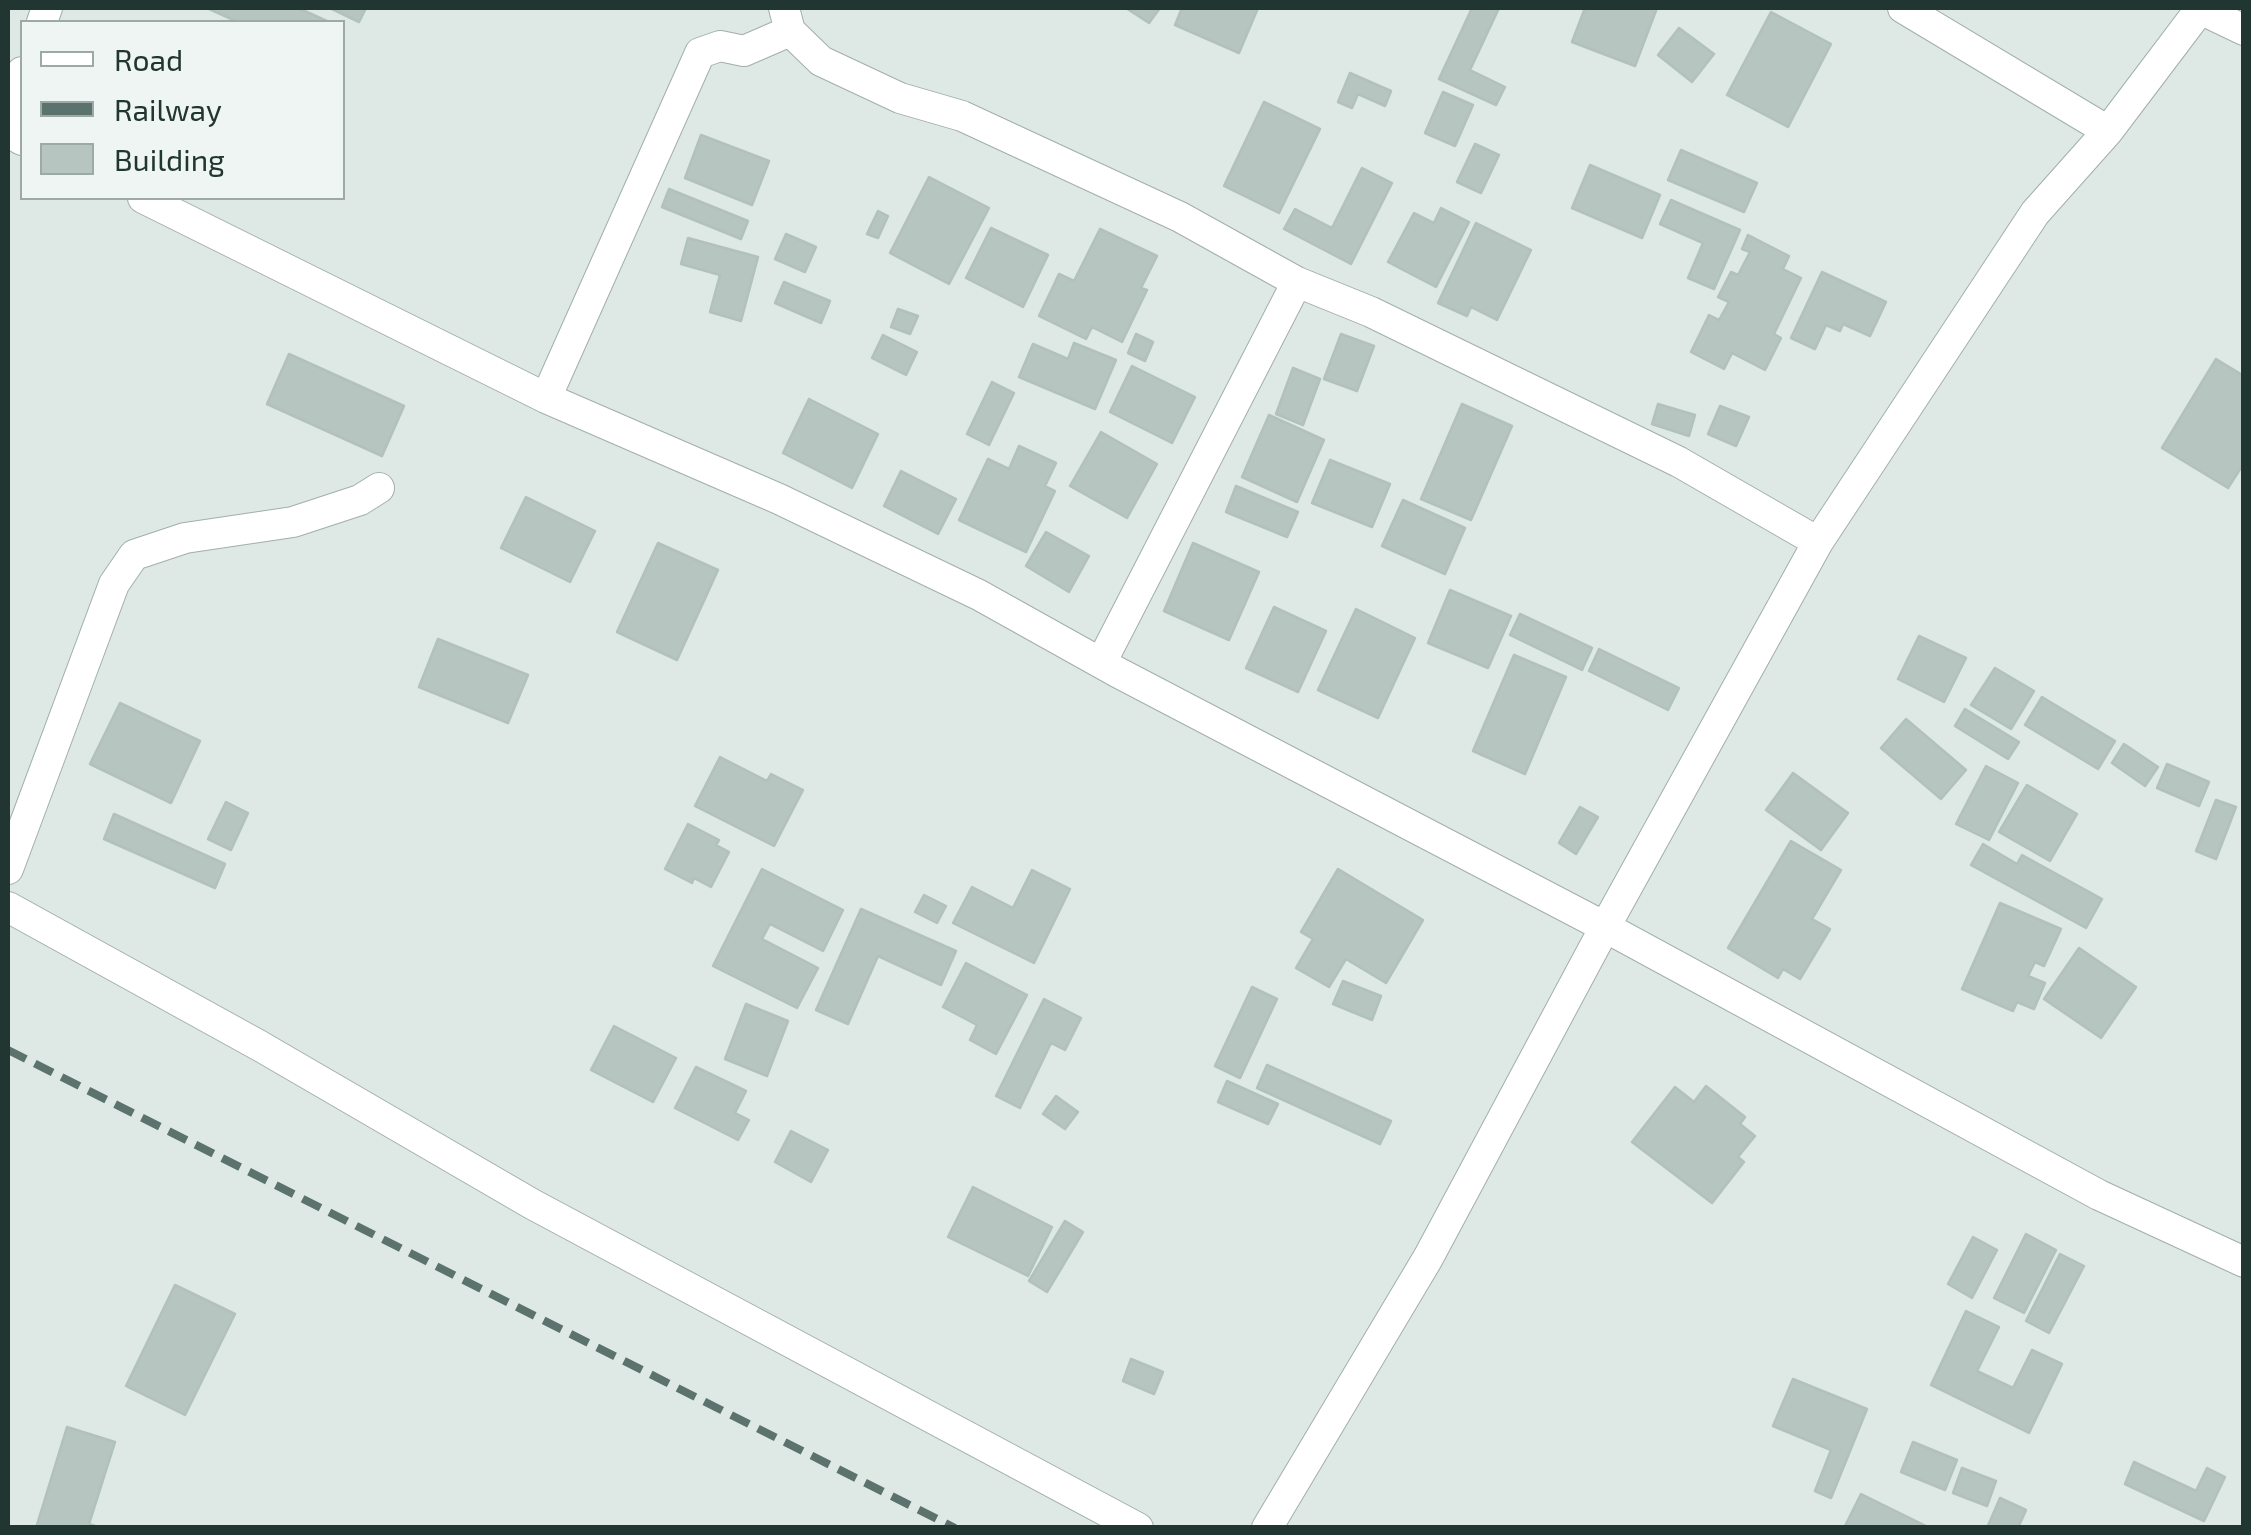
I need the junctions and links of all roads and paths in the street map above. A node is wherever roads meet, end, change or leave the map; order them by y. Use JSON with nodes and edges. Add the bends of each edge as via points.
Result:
{"nodes":[{"id":1,"x":1903,"y":8,"type":"edge"},
{"id":2,"x":2200,"y":8,"type":"edge"},
{"id":3,"x":787,"y":19,"type":"edge"},
{"id":4,"x":2244,"y":30,"type":"edge"},
{"id":5,"x":20,"y":78,"type":"edge"},
{"id":6,"x":8,"y":112,"type":"edge"},
{"id":7,"x":2108,"y":131,"type":"junction"},
{"id":8,"x":147,"y":200,"type":"edge"},
{"id":9,"x":1298,"y":282,"type":"junction"},
{"id":10,"x":546,"y":398,"type":"junction"},
{"id":11,"x":378,"y":488,"type":"dead end"},
{"id":12,"x":1818,"y":542,"type":"junction"},
{"id":13,"x":1101,"y":663,"type":"junction"},
{"id":14,"x":8,"y":869,"type":"edge"},
{"id":15,"x":8,"y":907,"type":"edge"},
{"id":16,"x":1606,"y":927,"type":"junction"},
{"id":17,"x":2244,"y":1262,"type":"edge"},
{"id":18,"x":1138,"y":1528,"type":"edge"},
{"id":19,"x":1267,"y":1528,"type":"edge"}],
"edges":[{"from":1,"to":7,"type":"street"},
{"from":2,"to":4,"type":"street"},
{"from":2,"to":7,"type":"street"},
{"from":3,"to":9,"type":"street","via":[[821,61],[1058,159]]},
{"from":3,"to":10,"type":"street","via":[[744,52],[720,46],[700,54]]},
{"from":5,"to":6,"type":"street"},
{"from":7,"to":12,"type":"street","via":[[2035,213]]},
{"from":8,"to":10,"type":"street"},
{"from":9,"to":12,"type":"street","via":[[1662,454]]},
{"from":9,"to":13,"type":"street"},
{"from":10,"to":13,"type":"street","via":[[780,499]]},
{"from":11,"to":14,"type":"street","via":[[293,522],[185,538],[134,555],[114,584]]},
{"from":12,"to":16,"type":"street"},
{"from":13,"to":16,"type":"street"},
{"from":15,"to":18,"type":"street","via":[[532,1204]]},
{"from":16,"to":17,"type":"street","via":[[2099,1195]]},
{"from":16,"to":19,"type":"street","via":[[1428,1258]]}]}
